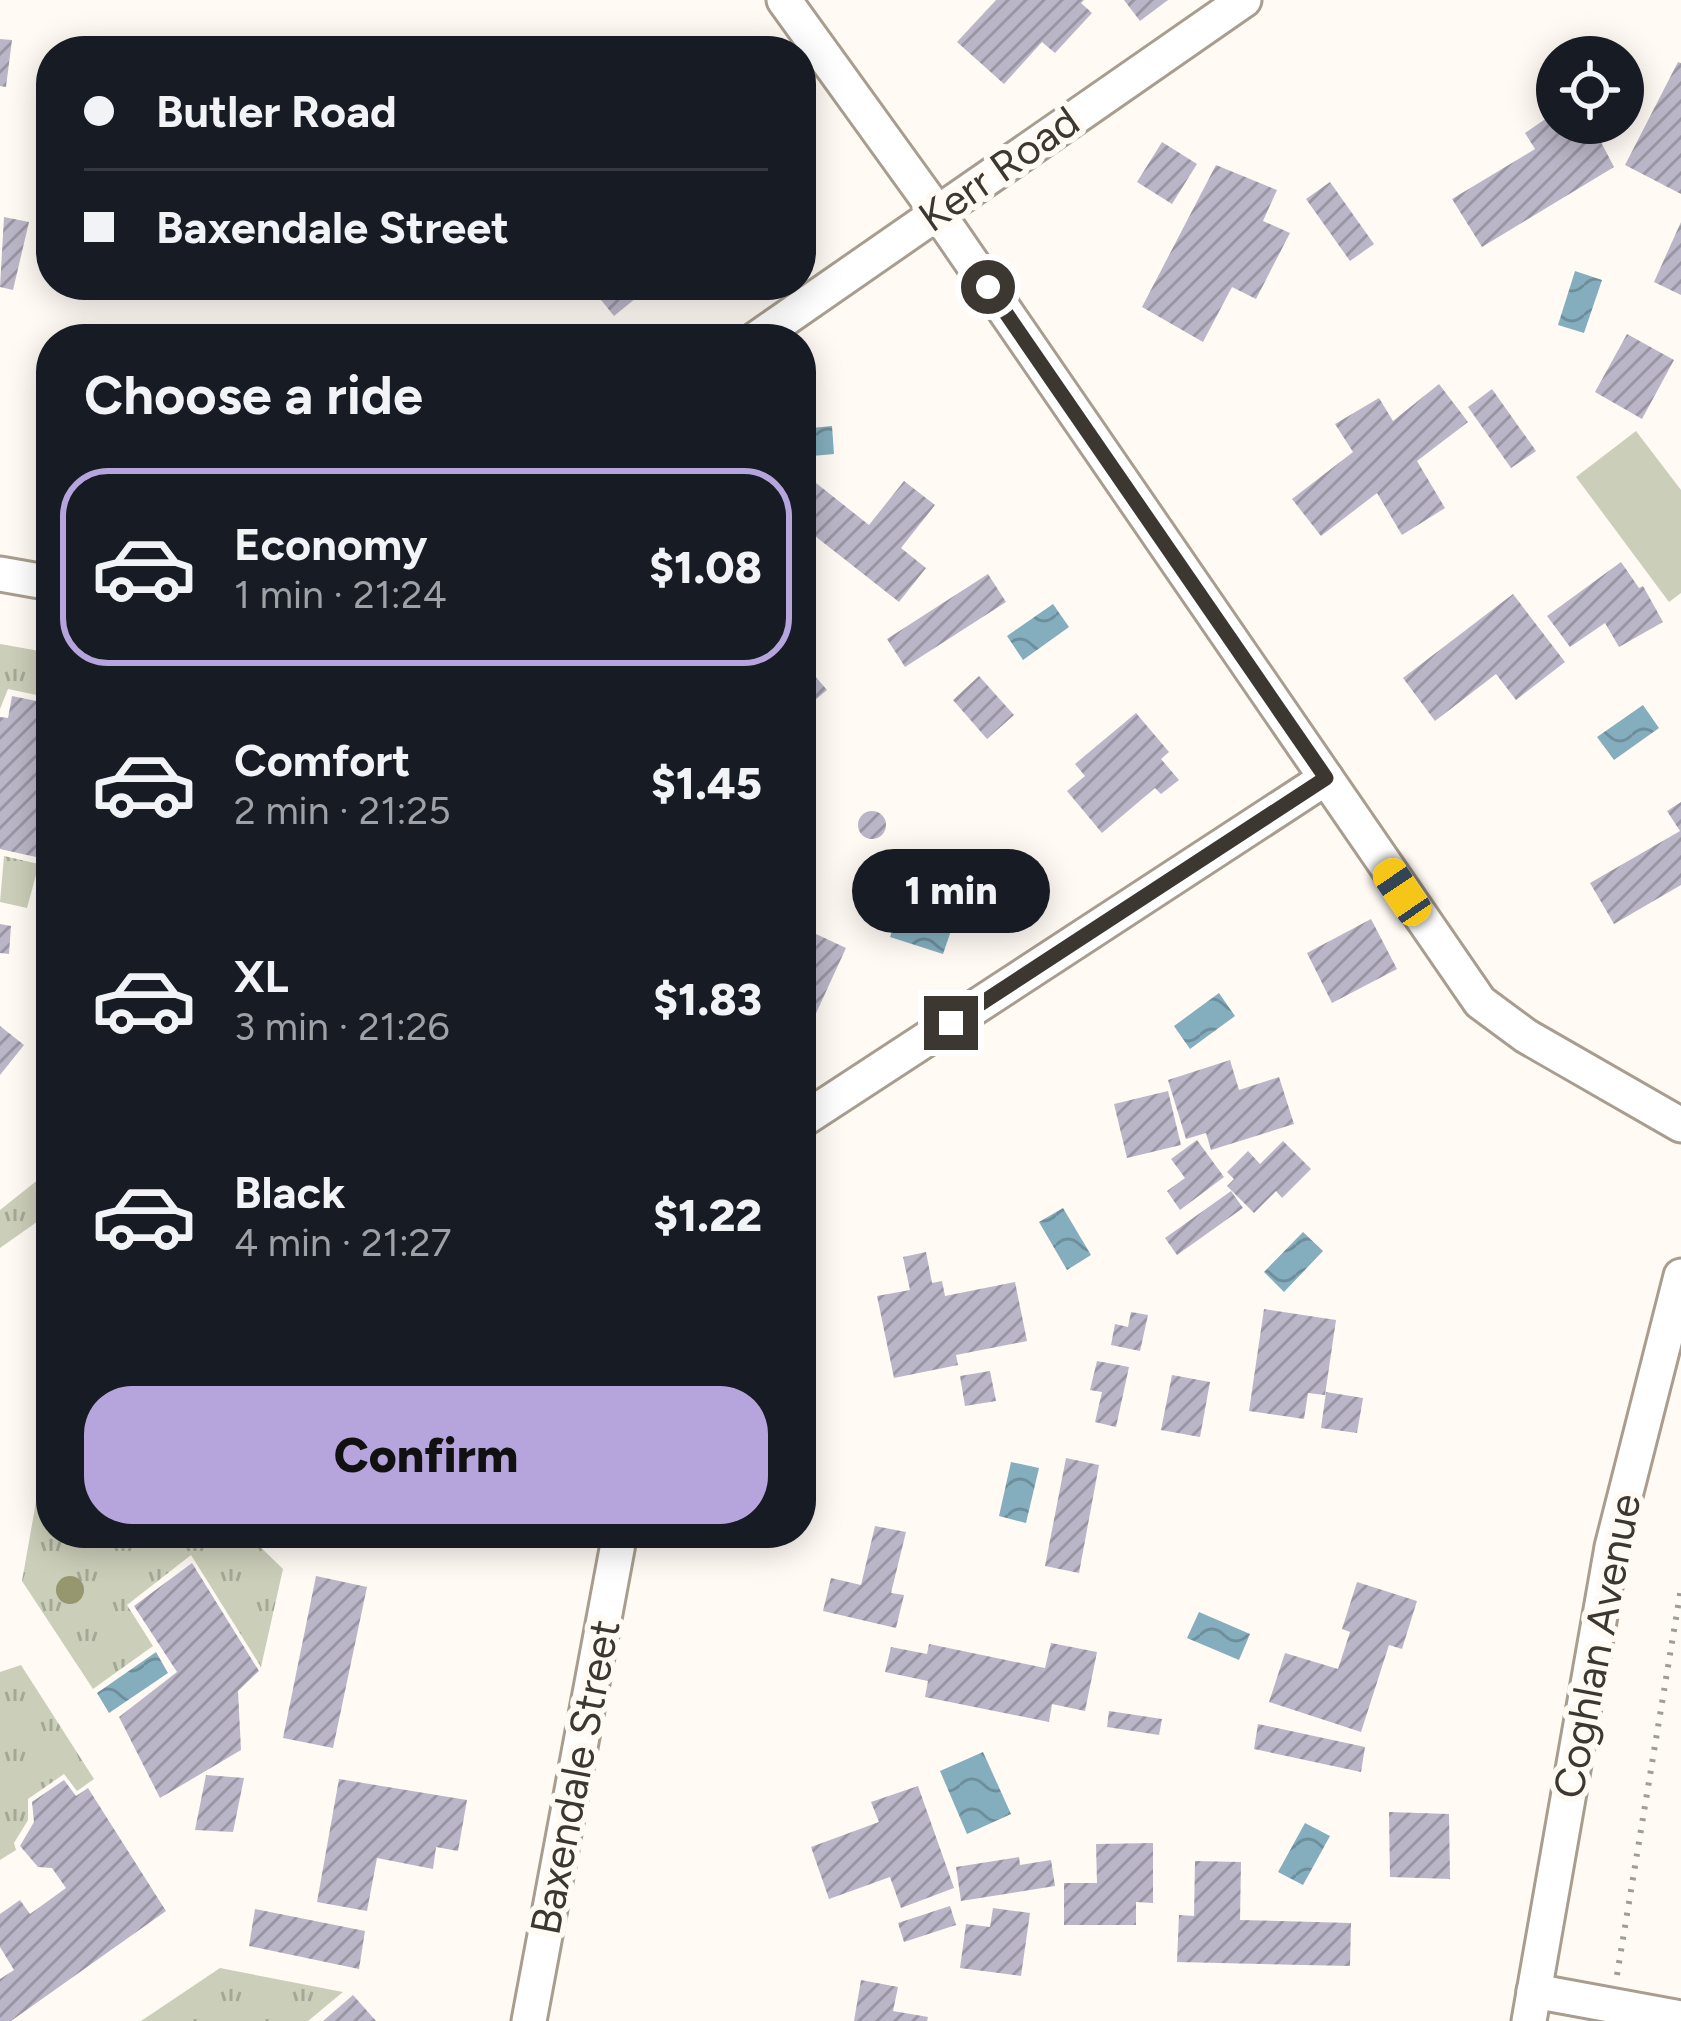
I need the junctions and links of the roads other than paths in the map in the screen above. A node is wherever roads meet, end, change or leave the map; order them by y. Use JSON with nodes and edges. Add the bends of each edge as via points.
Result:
{"nodes":[{"id":1,"x":784,"y":0,"type":"edge"},
{"id":2,"x":1244,"y":0,"type":"edge"},
{"id":3,"x":810,"y":36,"type":"edge"},
{"id":4,"x":816,"y":44,"type":"edge"},
{"id":5,"x":937,"y":212,"type":"junction"},
{"id":6,"x":816,"y":297,"type":"edge"},
{"id":7,"x":812,"y":300,"type":"edge"},
{"id":8,"x":777,"y":324,"type":"edge"},
{"id":9,"x":0,"y":574,"type":"edge"},
{"id":10,"x":36,"y":580,"type":"edge"},
{"id":11,"x":1326,"y":778,"type":"junction"},
{"id":12,"x":816,"y":1110,"type":"edge"},
{"id":13,"x":1681,"y":1125,"type":"edge"},
{"id":14,"x":1681,"y":1276,"type":"edge"},
{"id":15,"x":617,"y":1548,"type":"edge"},
{"id":16,"x":1531,"y":2006,"type":"edge"},
{"id":17,"x":1681,"y":2018,"type":"edge"},
{"id":18,"x":529,"y":2021,"type":"edge"}],
"edges":[{"from":1,"to":3,"type":"street"},
{"from":2,"to":5,"type":"street","name":"Kerr Road"},
{"from":4,"to":5,"type":"street"},
{"from":5,"to":6,"type":"street","name":"Kerr Road"},
{"from":5,"to":11,"type":"street"},
{"from":7,"to":8,"type":"street","name":"Kerr Road"},
{"from":9,"to":10,"type":"street"},
{"from":11,"to":12,"type":"street"},
{"from":11,"to":13,"type":"street","via":[[1480,1002]]},
{"from":14,"to":16,"type":"street","name":"Coghlan Avenue","via":[[1612,1547]]},
{"from":15,"to":18,"type":"street","name":"Baxendale Street"},
{"from":16,"to":17,"type":"street","via":[[1611,2006]]}]}
